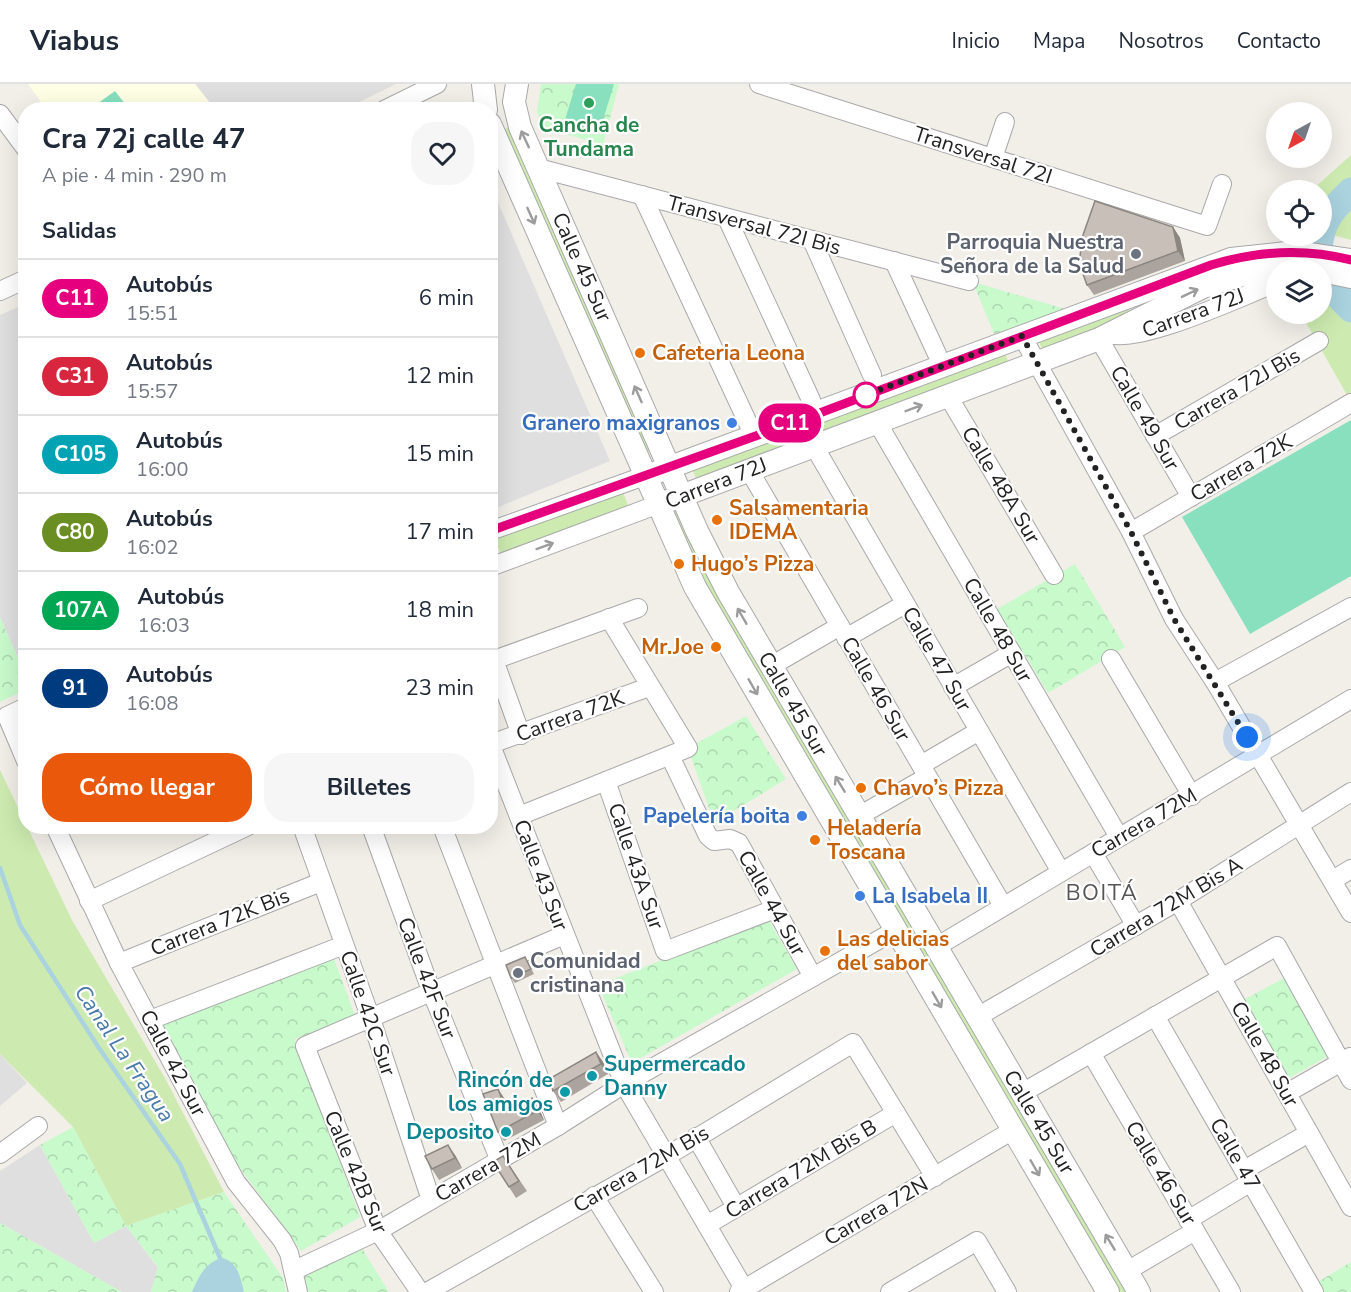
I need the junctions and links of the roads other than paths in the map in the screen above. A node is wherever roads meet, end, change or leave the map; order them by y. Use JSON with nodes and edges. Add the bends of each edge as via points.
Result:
{"nodes":[{"id":1,"x":437,"y":84,"type":"edge"},
{"id":2,"x":483,"y":84,"type":"edge"},
{"id":3,"x":517,"y":84,"type":"edge"},
{"id":4,"x":771,"y":86,"type":"edge"},
{"id":5,"x":400,"y":102,"type":"edge"},
{"id":6,"x":485,"y":102,"type":"edge"},
{"id":7,"x":0,"y":114,"type":"edge"},
{"id":8,"x":1005,"y":122,"type":"dead end"},
{"id":9,"x":18,"y":138,"type":"edge"},
{"id":10,"x":498,"y":142,"type":"edge"},
{"id":11,"x":993,"y":158,"type":"junction"},
{"id":12,"x":538,"y":168,"type":"junction"},
{"id":13,"x":1222,"y":184,"type":"dead end"},
{"id":14,"x":642,"y":195,"type":"junction"},
{"id":15,"x":727,"y":218,"type":"junction"},
{"id":16,"x":812,"y":240,"type":"junction"},
{"id":17,"x":1286,"y":258,"type":"edge"},
{"id":18,"x":1351,"y":260,"type":"edge"},
{"id":19,"x":894,"y":261,"type":"junction"},
{"id":20,"x":1266,"y":269,"type":"edge"},
{"id":21,"x":1266,"y":270,"type":"edge"},
{"id":22,"x":1332,"y":273,"type":"edge"},
{"id":23,"x":1351,"y":277,"type":"edge"},
{"id":24,"x":969,"y":281,"type":"dead end"},
{"id":25,"x":18,"y":283,"type":"edge"},
{"id":26,"x":0,"y":291,"type":"edge"},
{"id":27,"x":1022,"y":336,"type":"junction"},
{"id":28,"x":1104,"y":336,"type":"junction"},
{"id":29,"x":1318,"y":341,"type":"dead end"},
{"id":30,"x":937,"y":354,"type":"dead end"},
{"id":31,"x":1036,"y":363,"type":"junction"},
{"id":32,"x":872,"y":375,"type":"dead end"},
{"id":33,"x":948,"y":396,"type":"junction"},
{"id":34,"x":811,"y":400,"type":"dead end"},
{"id":35,"x":1351,"y":403,"type":"edge"},
{"id":36,"x":877,"y":422,"type":"junction"},
{"id":37,"x":754,"y":436,"type":"junction"},
{"id":38,"x":1155,"y":436,"type":"junction"},
{"id":39,"x":814,"y":446,"type":"junction"},
{"id":40,"x":670,"y":467,"type":"junction"},
{"id":41,"x":749,"y":470,"type":"junction"},
{"id":42,"x":647,"y":475,"type":"junction"},
{"id":43,"x":682,"y":496,"type":"junction"},
{"id":44,"x":1191,"y":497,"type":"junction"},
{"id":45,"x":659,"y":504,"type":"junction"},
{"id":46,"x":498,"y":528,"type":"edge"},
{"id":47,"x":1131,"y":532,"type":"junction"},
{"id":48,"x":498,"y":564,"type":"edge"},
{"id":49,"x":1054,"y":575,"type":"dead end"},
{"id":50,"x":905,"y":604,"type":"junction"},
{"id":51,"x":1351,"y":607,"type":"edge"},
{"id":52,"x":638,"y":608,"type":"dead end"},
{"id":53,"x":609,"y":618,"type":"junction"},
{"id":54,"x":843,"y":632,"type":"junction"},
{"id":55,"x":1012,"y":653,"type":"junction"},
{"id":56,"x":498,"y":659,"type":"edge"},
{"id":57,"x":1111,"y":659,"type":"dead end"},
{"id":58,"x":771,"y":666,"type":"junction"},
{"id":59,"x":498,"y":671,"type":"edge"},
{"id":60,"x":1215,"y":682,"type":"junction"},
{"id":61,"x":650,"y":687,"type":"junction"},
{"id":62,"x":953,"y":687,"type":"junction"},
{"id":63,"x":1351,"y":699,"type":"edge"},
{"id":64,"x":18,"y":711,"type":"edge"},
{"id":65,"x":979,"y":731,"type":"junction"},
{"id":66,"x":521,"y":735,"type":"junction"},
{"id":67,"x":18,"y":739,"type":"edge"},
{"id":68,"x":498,"y":742,"type":"edge"},
{"id":69,"x":1258,"y":755,"type":"junction"},
{"id":70,"x":670,"y":756,"type":"junction"},
{"id":71,"x":498,"y":762,"type":"edge"},
{"id":72,"x":924,"y":771,"type":"junction"},
{"id":73,"x":606,"y":782,"type":"junction"},
{"id":74,"x":1351,"y":792,"type":"edge"},
{"id":75,"x":1192,"y":795,"type":"junction"},
{"id":76,"x":519,"y":816,"type":"junction"},
{"id":77,"x":859,"y":816,"type":"junction"},
{"id":78,"x":1300,"y":825,"type":"junction"},
{"id":79,"x":59,"y":834,"type":"edge"},
{"id":80,"x":231,"y":834,"type":"edge"},
{"id":81,"x":305,"y":834,"type":"edge"},
{"id":82,"x":374,"y":834,"type":"edge"},
{"id":83,"x":444,"y":834,"type":"edge"},
{"id":84,"x":1119,"y":837,"type":"junction"},
{"id":85,"x":1093,"y":853,"type":"junction"},
{"id":86,"x":1351,"y":869,"type":"edge"},
{"id":87,"x":1061,"y":872,"type":"junction"},
{"id":88,"x":1333,"y":880,"type":"junction"},
{"id":89,"x":321,"y":882,"type":"junction"},
{"id":90,"x":88,"y":901,"type":"junction"},
{"id":91,"x":1179,"y":902,"type":"junction"},
{"id":92,"x":1003,"y":906,"type":"junction"},
{"id":93,"x":775,"y":909,"type":"junction"},
{"id":94,"x":1351,"y":913,"type":"edge"},
{"id":95,"x":1136,"y":926,"type":"junction"},
{"id":96,"x":896,"y":930,"type":"junction"},
{"id":97,"x":564,"y":935,"type":"junction"},
{"id":98,"x":344,"y":945,"type":"junction"},
{"id":99,"x":936,"y":947,"type":"junction"},
{"id":100,"x":119,"y":963,"type":"junction"},
{"id":101,"x":494,"y":966,"type":"junction"},
{"id":102,"x":813,"y":977,"type":"junction"},
{"id":103,"x":1222,"y":978,"type":"junction"},
{"id":104,"x":432,"y":993,"type":"junction"},
{"id":105,"x":1155,"y":1016,"type":"junction"},
{"id":106,"x":977,"y":1017,"type":"junction"},
{"id":107,"x":371,"y":1019,"type":"junction"},
{"id":108,"x":150,"y":1020,"type":"junction"},
{"id":109,"x":1090,"y":1053,"type":"junction"},
{"id":110,"x":1346,"y":1059,"type":"edge"},
{"id":111,"x":1351,"y":1080,"type":"edge"},
{"id":112,"x":624,"y":1084,"type":"junction"},
{"id":113,"x":1022,"y":1093,"type":"junction"},
{"id":114,"x":1287,"y":1093,"type":"junction"},
{"id":115,"x":896,"y":1113,"type":"junction"},
{"id":116,"x":38,"y":1126,"type":"dead end"},
{"id":117,"x":558,"y":1126,"type":"junction"},
{"id":118,"x":1014,"y":1130,"type":"junction"},
{"id":119,"x":1309,"y":1133,"type":"junction"},
{"id":120,"x":696,"y":1137,"type":"junction"},
{"id":121,"x":0,"y":1154,"type":"edge"},
{"id":122,"x":667,"y":1156,"type":"junction"},
{"id":123,"x":500,"y":1161,"type":"junction"},
{"id":124,"x":1247,"y":1176,"type":"junction"},
{"id":125,"x":935,"y":1177,"type":"junction"},
{"id":126,"x":594,"y":1196,"type":"junction"},
{"id":127,"x":431,"y":1200,"type":"junction"},
{"id":128,"x":736,"y":1207,"type":"junction"},
{"id":129,"x":1351,"y":1207,"type":"edge"},
{"id":130,"x":707,"y":1225,"type":"junction"},
{"id":131,"x":1192,"y":1225,"type":"junction"},
{"id":132,"x":378,"y":1231,"type":"junction"},
{"id":133,"x":295,"y":1270,"type":"junction"},
{"id":134,"x":1127,"y":1271,"type":"junction"},
{"id":135,"x":743,"y":1291,"type":"edge"},
{"id":136,"x":298,"y":1292,"type":"edge"},
{"id":137,"x":420,"y":1292,"type":"edge"},
{"id":138,"x":428,"y":1292,"type":"edge"},
{"id":139,"x":654,"y":1292,"type":"edge"},
{"id":140,"x":890,"y":1292,"type":"edge"},
{"id":141,"x":1007,"y":1292,"type":"edge"},
{"id":142,"x":1108,"y":1292,"type":"edge"},
{"id":143,"x":1139,"y":1292,"type":"edge"},
{"id":144,"x":1231,"y":1292,"type":"edge"},
{"id":145,"x":1314,"y":1292,"type":"edge"}],
"edges":[{"from":1,"to":5,"type":"street"},
{"from":2,"to":6,"type":"street"},
{"from":12,"to":3,"type":"street","name":"Calle 45 Sur","one_way":true,"via":[[516,115]]},
{"from":4,"to":11,"type":"street","name":"Transversal 72I"},
{"from":7,"to":9,"type":"street"},
{"from":8,"to":11,"type":"street"},
{"from":10,"to":42,"type":"street","name":"Calle 45 Sur","one_way":true},
{"from":11,"to":13,"type":"street","name":"Transversal 72I","via":[[1207,226]]},
{"from":12,"to":14,"type":"street","name":"Transversal 72I Bis"},
{"from":40,"to":12,"type":"street","name":"Calle 45 Sur","one_way":true},
{"from":14,"to":15,"type":"street","name":"Transversal 72I Bis"},
{"from":14,"to":37,"type":"street"},
{"from":15,"to":16,"type":"street","name":"Transversal 72I Bis"},
{"from":15,"to":34,"type":"street"},
{"from":16,"to":19,"type":"street","name":"Transversal 72I Bis"},
{"from":16,"to":32,"type":"street"},
{"from":17,"to":18,"type":"street","via":[[1296,252]]},
{"from":19,"to":24,"type":"street","name":"Transversal 72I Bis"},
{"from":19,"to":30,"type":"street"},
{"from":20,"to":27,"type":"street","name":"Carrera 72J","via":[[1211,265]]},
{"from":21,"to":28,"type":"street","name":"Carrera 72J","via":[[1203,287]]},
{"from":22,"to":23,"type":"street"},
{"from":25,"to":26,"type":"street"},
{"from":27,"to":31,"type":"street"},
{"from":27,"to":37,"type":"street","name":"Carrera 72J"},
{"from":28,"to":31,"type":"street","name":"Carrera 72J"},
{"from":28,"to":38,"type":"street","name":"Calle 49 Sur"},
{"from":29,"to":38,"type":"street","name":"Carrera 72J Bis"},
{"from":31,"to":33,"type":"street","name":"Carrera 72J"},
{"from":31,"to":47,"type":"street"},
{"from":36,"to":33,"type":"street","name":"Carrera 72J","one_way":true},
{"from":33,"to":49,"type":"street","name":"Calle 48A Sur"},
{"from":35,"to":44,"type":"street","name":"Carrera 72K"},
{"from":36,"to":39,"type":"street","name":"Carrera 72J"},
{"from":36,"to":55,"type":"street","name":"Calle 48 Sur"},
{"from":37,"to":40,"type":"street","name":"Carrera 72J"},
{"from":38,"to":44,"type":"street","name":"Calle 49 Sur"},
{"from":39,"to":41,"type":"street","name":"Carrera 72J"},
{"from":39,"to":50,"type":"street","name":"Calle 47 Sur"},
{"from":40,"to":42,"type":"street","name":"Carrera 72J"},
{"from":40,"to":43,"type":"street","name":"Calle 45 Sur"},
{"from":41,"to":43,"type":"street","name":"Carrera 72J"},
{"from":41,"to":54,"type":"street","name":"Calle 46 Sur"},
{"from":42,"to":45,"type":"street","name":"Calle 45 Sur"},
{"from":42,"to":46,"type":"street","name":"Carrera 72J"},
{"from":43,"to":45,"type":"street","name":"Carrera 72J"},
{"from":58,"to":43,"type":"street","name":"Calle 45 Sur","one_way":true,"via":[[714,565]]},
{"from":44,"to":47,"type":"street","name":"Carrera 72K"},
{"from":48,"to":45,"type":"street","name":"Carrera 72J","one_way":true},
{"from":45,"to":96,"type":"street","name":"Calle 45 Sur","one_way":true,"via":[[695,587]]},
{"from":47,"to":60,"type":"street","via":[[1174,619]]},
{"from":50,"to":54,"type":"street"},
{"from":50,"to":62,"type":"street","name":"Calle 47 Sur"},
{"from":51,"to":60,"type":"street"},
{"from":52,"to":53,"type":"street"},
{"from":53,"to":56,"type":"street"},
{"from":53,"to":61,"type":"street"},
{"from":54,"to":58,"type":"street"},
{"from":54,"to":72,"type":"street","name":"Calle 46 Sur"},
{"from":55,"to":62,"type":"street"},
{"from":55,"to":84,"type":"street","name":"Calle 48 Sur"},
{"from":57,"to":75,"type":"street"},
{"from":77,"to":58,"type":"street","name":"Calle 45 Sur","one_way":true},
{"from":59,"to":66,"type":"street"},
{"from":60,"to":69,"type":"street"},
{"from":61,"to":66,"type":"street","name":"Carrera 72K"},
{"from":61,"to":70,"type":"street","via":[[688,748]]},
{"from":62,"to":65,"type":"street","name":"Calle 47 Sur"},
{"from":63,"to":69,"type":"street","name":"Carrera 72M"},
{"from":64,"to":67,"type":"street","via":[[7,716]]},
{"from":65,"to":72,"type":"street"},
{"from":65,"to":87,"type":"street","name":"Calle 47 Sur"},
{"from":66,"to":68,"type":"street","name":"Carrera 72K"},
{"from":69,"to":75,"type":"street","name":"Carrera 72M"},
{"from":69,"to":78,"type":"street"},
{"from":70,"to":73,"type":"street"},
{"from":70,"to":93,"type":"street","name":"Calle 44 Sur","via":[[708,836],[714,841],[730,839],[739,843]]},
{"from":71,"to":76,"type":"street","name":"Calle 43 Sur"},
{"from":72,"to":77,"type":"street"},
{"from":72,"to":92,"type":"street","name":"Calle 46 Sur"},
{"from":73,"to":76,"type":"street"},
{"from":73,"to":93,"type":"street","name":"Calle 43A Sur","via":[[665,951]]},
{"from":74,"to":78,"type":"street","name":"Carrera 72M Bis A"},
{"from":75,"to":84,"type":"street","name":"Carrera 72M"},
{"from":76,"to":97,"type":"street","name":"Calle 43 Sur"},
{"from":77,"to":99,"type":"street","name":"Calle 45 Sur"},
{"from":78,"to":88,"type":"street"},
{"from":78,"to":91,"type":"street","name":"Carrera 72M Bis A"},
{"from":79,"to":90,"type":"street","name":"Calle 42 Sur"},
{"from":80,"to":90,"type":"street"},
{"from":81,"to":89,"type":"street","name":"Calle 42C Sur"},
{"from":82,"to":104,"type":"street","name":"Calle 42F Sur"},
{"from":83,"to":101,"type":"street"},
{"from":84,"to":85,"type":"street","name":"Carrera 72M"},
{"from":85,"to":87,"type":"street","name":"Carrera 72M"},
{"from":85,"to":95,"type":"street"},
{"from":86,"to":88,"type":"street"},
{"from":87,"to":92,"type":"street","name":"Carrera 72M"},
{"from":88,"to":94,"type":"street"},
{"from":89,"to":98,"type":"street","name":"Calle 42C Sur"},
{"from":89,"to":100,"type":"street","name":"Carrera 72K Bis"},
{"from":90,"to":100,"type":"street","name":"Calle 42 Sur"},
{"from":91,"to":95,"type":"street","name":"Carrera 72M Bis A"},
{"from":91,"to":103,"type":"street","name":"Calle 48 Sur"},
{"from":92,"to":99,"type":"street","name":"Carrera 72M"},
{"from":93,"to":102,"type":"street","name":"Calle 44 Sur"},
{"from":95,"to":106,"type":"street","name":"Carrera 72M Bis A"},
{"from":96,"to":102,"type":"street","name":"Carrera 72M"},
{"from":96,"to":118,"type":"street","name":"Calle 45 Sur","one_way":true},
{"from":97,"to":101,"type":"street"},
{"from":97,"to":112,"type":"street","name":"Calle 43 Sur"},
{"from":98,"to":107,"type":"street","name":"Calle 42C Sur"},
{"from":98,"to":108,"type":"street"},
{"from":99,"to":106,"type":"street","name":"Calle 45 Sur"},
{"from":100,"to":108,"type":"street","name":"Calle 42 Sur"},
{"from":101,"to":104,"type":"street"},
{"from":101,"to":117,"type":"street"},
{"from":102,"to":112,"type":"street","name":"Carrera 72M"},
{"from":103,"to":105,"type":"street"},
{"from":103,"to":110,"type":"street","via":[[1276,946]]},
{"from":103,"to":114,"type":"street","name":"Calle 48 Sur"},
{"from":104,"to":107,"type":"street"},
{"from":104,"to":123,"type":"street","name":"Calle 42F Sur"},
{"from":105,"to":109,"type":"street"},
{"from":105,"to":124,"type":"street","name":"Calle 47"},
{"from":106,"to":113,"type":"street","name":"Calle 45 Sur"},
{"from":107,"to":127,"type":"street","name":"Calle 42C Sur"},
{"from":107,"to":132,"type":"street","name":"Calle 42B Sur","via":[[305,1046]]},
{"from":108,"to":133,"type":"street","name":"Calle 42 Sur","via":[[236,1182],[282,1240]]},
{"from":109,"to":113,"type":"street"},
{"from":109,"to":131,"type":"street","name":"Calle 46 Sur"},
{"from":110,"to":111,"type":"street"},
{"from":110,"to":114,"type":"street"},
{"from":112,"to":117,"type":"street","name":"Carrera 72M"},
{"from":112,"to":122,"type":"street","name":"Calle 43 Sur"},
{"from":134,"to":113,"type":"street","name":"Calle 45 Sur","one_way":true},
{"from":114,"to":119,"type":"street","name":"Calle 48 Sur"},
{"from":115,"to":120,"type":"street","name":"Carrera 72M Bis","via":[[853,1043]]},
{"from":115,"to":125,"type":"street"},
{"from":115,"to":128,"type":"street","name":"Carrera 72M Bis B"},
{"from":116,"to":121,"type":"street"},
{"from":117,"to":123,"type":"street","name":"Carrera 72M"},
{"from":118,"to":125,"type":"street","name":"Carrera 72N"},
{"from":118,"to":142,"type":"street","name":"Calle 45 Sur","one_way":true},
{"from":119,"to":124,"type":"street"},
{"from":119,"to":129,"type":"street","name":"Calle 48 Sur"},
{"from":120,"to":122,"type":"street","name":"Carrera 72M Bis"},
{"from":120,"to":128,"type":"street"},
{"from":122,"to":126,"type":"street","name":"Carrera 72M Bis"},
{"from":122,"to":130,"type":"street","name":"Calle 43 Sur"},
{"from":123,"to":127,"type":"street","name":"Carrera 72M"},
{"from":124,"to":131,"type":"street"},
{"from":124,"to":145,"type":"street","name":"Calle 47"},
{"from":125,"to":135,"type":"street","name":"Carrera 72N"},
{"from":126,"to":138,"type":"street","name":"Carrera 72M Bis"},
{"from":126,"to":139,"type":"street"},
{"from":127,"to":132,"type":"street","name":"Carrera 72M"},
{"from":128,"to":130,"type":"street","name":"Carrera 72M Bis B"},
{"from":130,"to":135,"type":"street","name":"Calle 43 Sur"},
{"from":131,"to":134,"type":"street"},
{"from":131,"to":144,"type":"street","name":"Calle 46 Sur"},
{"from":132,"to":133,"type":"street","name":"Carrera 72M"},
{"from":132,"to":137,"type":"street","name":"Calle 42B Sur"},
{"from":133,"to":136,"type":"street","name":"Calle 42 Sur"},
{"from":134,"to":143,"type":"street","name":"Calle 45 Sur"},
{"from":140,"to":141,"type":"street","via":[[977,1241]]}]}
